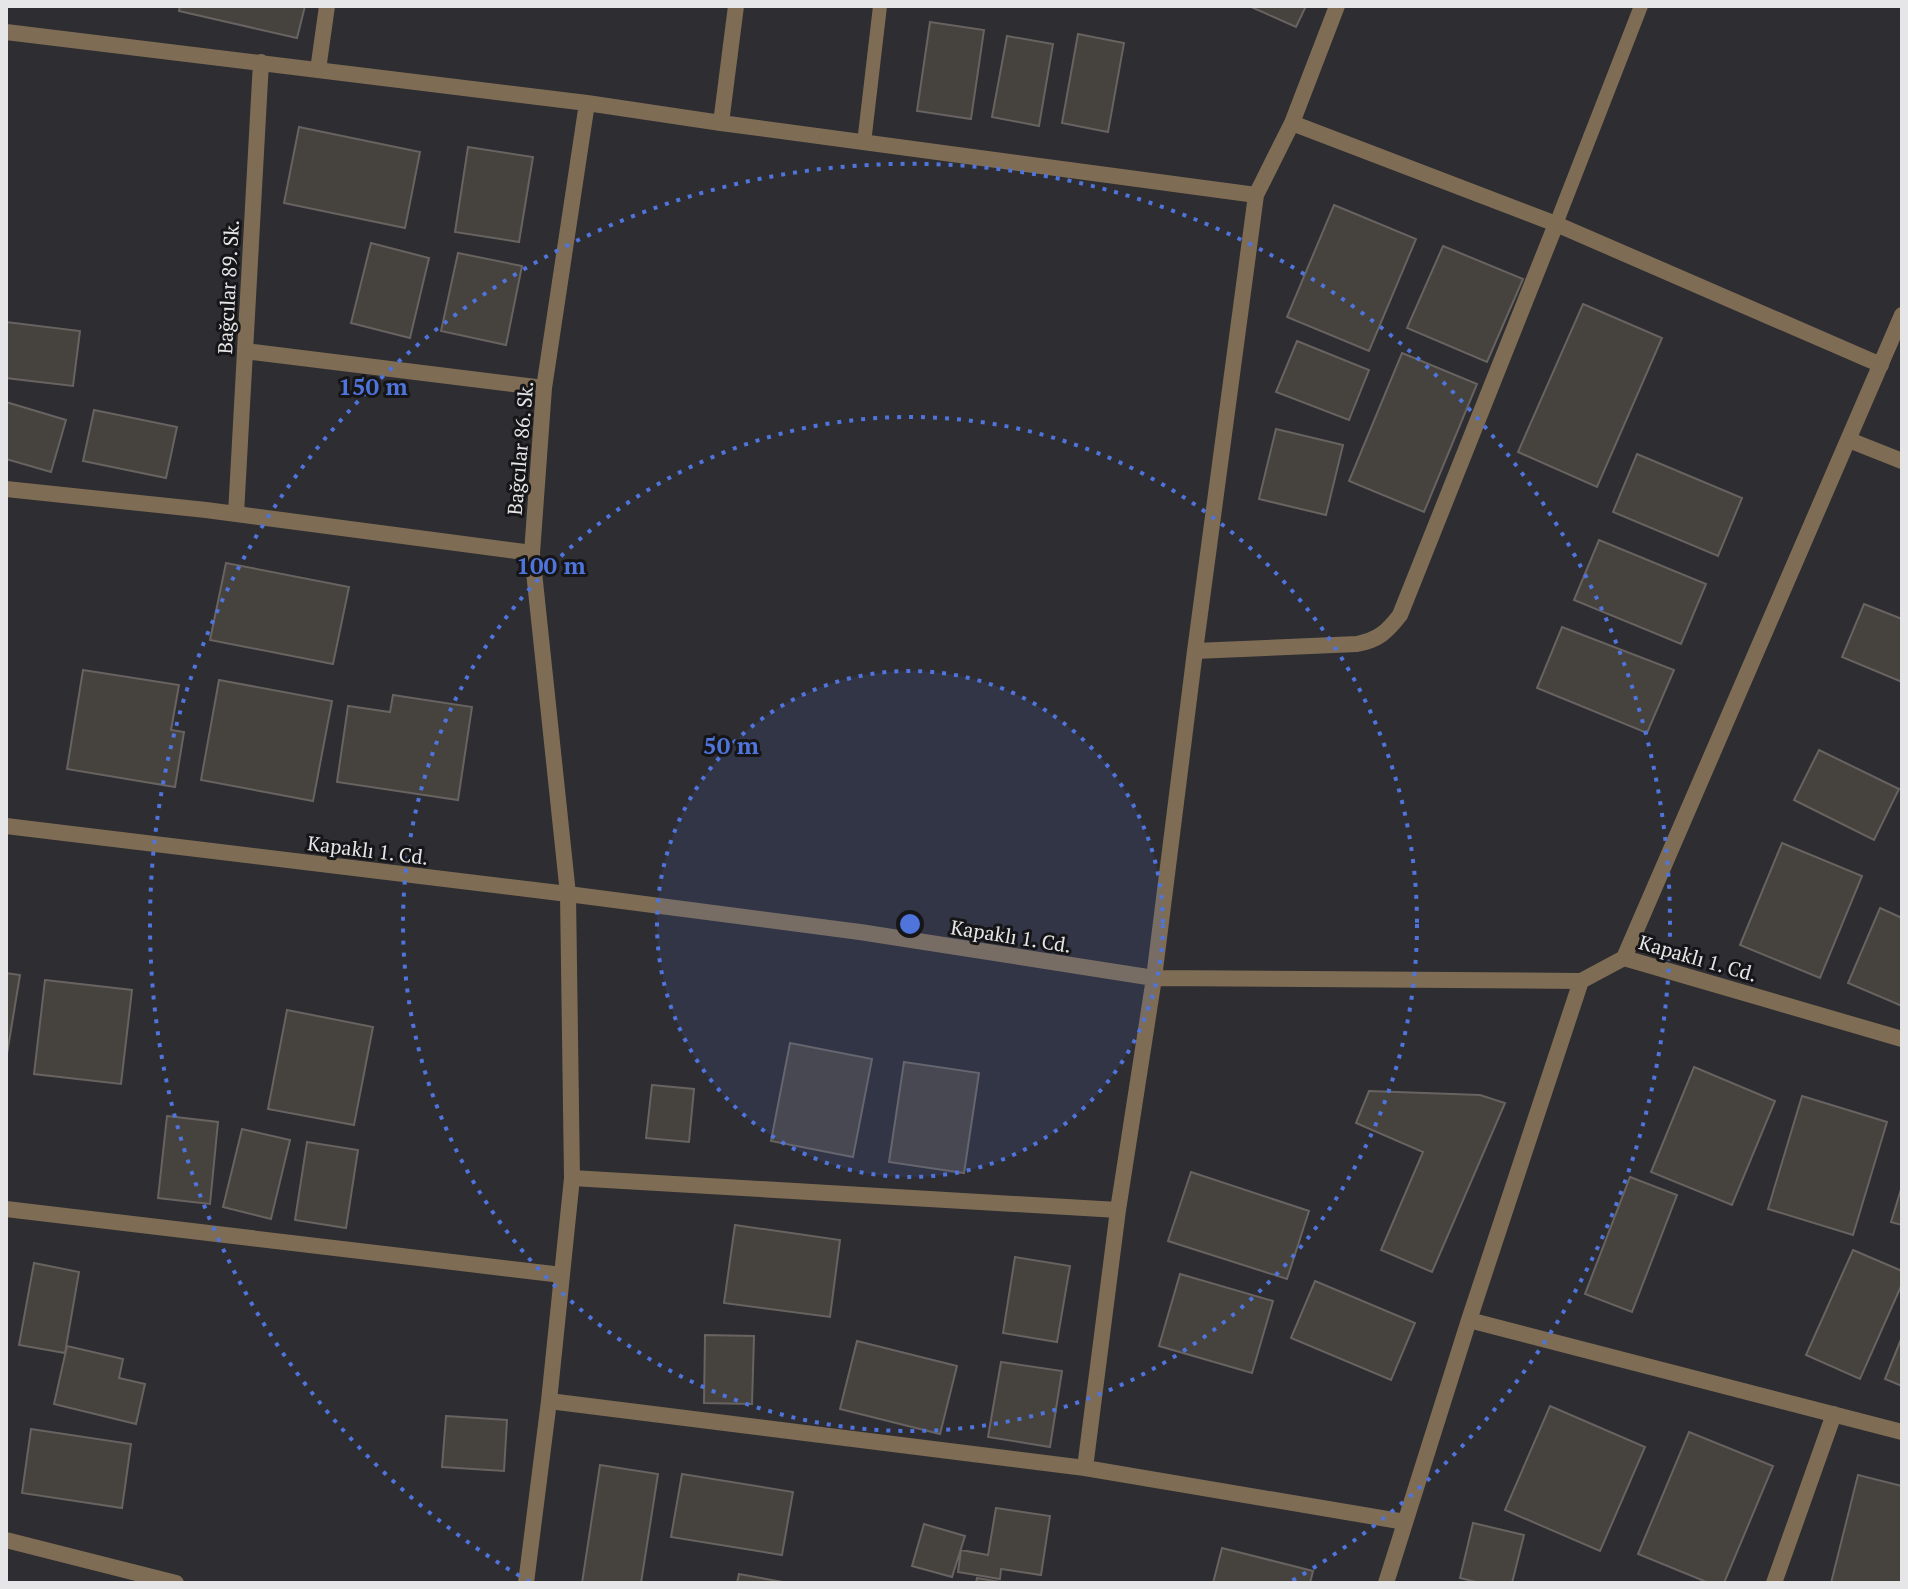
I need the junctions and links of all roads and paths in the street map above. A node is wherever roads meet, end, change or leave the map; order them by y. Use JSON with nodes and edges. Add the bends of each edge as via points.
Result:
{"nodes":[{"id":1,"x":327,"y":6,"type":"edge"},
{"id":2,"x":736,"y":6,"type":"edge"},
{"id":3,"x":880,"y":6,"type":"edge"},
{"id":4,"x":1337,"y":6,"type":"edge"},
{"id":5,"x":1641,"y":6,"type":"edge"},
{"id":6,"x":6,"y":32,"type":"edge"},
{"id":7,"x":261,"y":62,"type":"junction"},
{"id":8,"x":318,"y":70,"type":"junction"},
{"id":9,"x":587,"y":103,"type":"junction"},
{"id":10,"x":721,"y":123,"type":"junction"},
{"id":11,"x":1292,"y":123,"type":"junction"},
{"id":12,"x":864,"y":143,"type":"junction"},
{"id":13,"x":1256,"y":195,"type":"junction"},
{"id":14,"x":1556,"y":224,"type":"junction"},
{"id":15,"x":1902,"y":315,"type":"edge"},
{"id":16,"x":245,"y":351,"type":"junction"},
{"id":17,"x":1881,"y":365,"type":"junction"},
{"id":18,"x":544,"y":388,"type":"junction"},
{"id":19,"x":1849,"y":440,"type":"junction"},
{"id":20,"x":1902,"y":461,"type":"edge"},
{"id":21,"x":6,"y":489,"type":"edge"},
{"id":22,"x":236,"y":514,"type":"junction"},
{"id":23,"x":532,"y":553,"type":"junction"},
{"id":24,"x":1195,"y":651,"type":"junction"},
{"id":25,"x":6,"y":826,"type":"edge"},
{"id":26,"x":568,"y":894,"type":"junction"},
{"id":27,"x":1624,"y":958,"type":"junction"},
{"id":28,"x":1154,"y":978,"type":"junction"},
{"id":29,"x":1581,"y":981,"type":"junction"},
{"id":30,"x":1902,"y":1039,"type":"edge"},
{"id":31,"x":572,"y":1178,"type":"junction"},
{"id":32,"x":6,"y":1209,"type":"edge"},
{"id":33,"x":1118,"y":1210,"type":"junction"},
{"id":34,"x":562,"y":1275,"type":"junction"},
{"id":35,"x":1469,"y":1320,"type":"junction"},
{"id":36,"x":549,"y":1401,"type":"junction"},
{"id":37,"x":1834,"y":1414,"type":"junction"},
{"id":38,"x":1902,"y":1432,"type":"edge"},
{"id":39,"x":1085,"y":1468,"type":"junction"},
{"id":40,"x":1405,"y":1522,"type":"junction"},
{"id":41,"x":6,"y":1540,"type":"edge"},
{"id":42,"x":176,"y":1583,"type":"edge"},
{"id":43,"x":526,"y":1583,"type":"edge"},
{"id":44,"x":1386,"y":1583,"type":"edge"},
{"id":45,"x":1774,"y":1583,"type":"edge"}],
"edges":[{"from":1,"to":8,"type":"street"},
{"from":2,"to":10,"type":"street"},
{"from":3,"to":12,"type":"lane"},
{"from":4,"to":11,"type":"street"},
{"from":5,"to":14,"type":"lane"},
{"from":6,"to":7,"type":"street"},
{"from":7,"to":8,"type":"street"},
{"from":7,"to":16,"type":"street","name":"Bağcılar 89. Sk."},
{"from":8,"to":9,"type":"street"},
{"from":9,"to":10,"type":"street"},
{"from":9,"to":18,"type":"street","name":"Bağcılar 86. Sk."},
{"from":10,"to":12,"type":"street"},
{"from":11,"to":13,"type":"street"},
{"from":11,"to":14,"type":"street"},
{"from":12,"to":13,"type":"street"},
{"from":13,"to":24,"type":"street"},
{"from":14,"to":17,"type":"street"},
{"from":14,"to":24,"type":"street","via":[[1400,615],[1388,631],[1357,644]]},
{"from":15,"to":17,"type":"street"},
{"from":16,"to":18,"type":"street"},
{"from":16,"to":22,"type":"street","name":"Bağcılar 89. Sk."},
{"from":17,"to":19,"type":"street"},
{"from":18,"to":23,"type":"street","name":"Bağcılar 86. Sk."},
{"from":19,"to":20,"type":"street"},
{"from":19,"to":27,"type":"street"},
{"from":21,"to":22,"type":"street"},
{"from":22,"to":23,"type":"street"},
{"from":23,"to":26,"type":"street","name":"Bağcılar 86. Sk."},
{"from":24,"to":28,"type":"street"},
{"from":25,"to":26,"type":"street","name":"Kapaklı 1. Cd."},
{"from":26,"to":28,"type":"street","name":"Kapaklı 1. Cd."},
{"from":26,"to":31,"type":"street","name":"Bağcılar 86. Sk."},
{"from":27,"to":29,"type":"street","name":"Kapaklı 1. Cd."},
{"from":27,"to":30,"type":"street","name":"Kapaklı 1. Cd."},
{"from":28,"to":29,"type":"street","name":"Kapaklı 1. Cd."},
{"from":28,"to":33,"type":"street"},
{"from":29,"to":35,"type":"street"},
{"from":31,"to":33,"type":"street"},
{"from":31,"to":34,"type":"street","name":"Bağcılar 86. Sk."},
{"from":32,"to":34,"type":"street"},
{"from":33,"to":39,"type":"street"},
{"from":34,"to":36,"type":"street","name":"Bağcılar 86. Sk."},
{"from":35,"to":37,"type":"street"},
{"from":35,"to":40,"type":"street"},
{"from":36,"to":39,"type":"street"},
{"from":36,"to":43,"type":"street","name":"Bağcılar 86. Sk."},
{"from":37,"to":38,"type":"street"},
{"from":37,"to":45,"type":"street"},
{"from":39,"to":40,"type":"street"},
{"from":40,"to":44,"type":"street"},
{"from":41,"to":42,"type":"street"}]}
